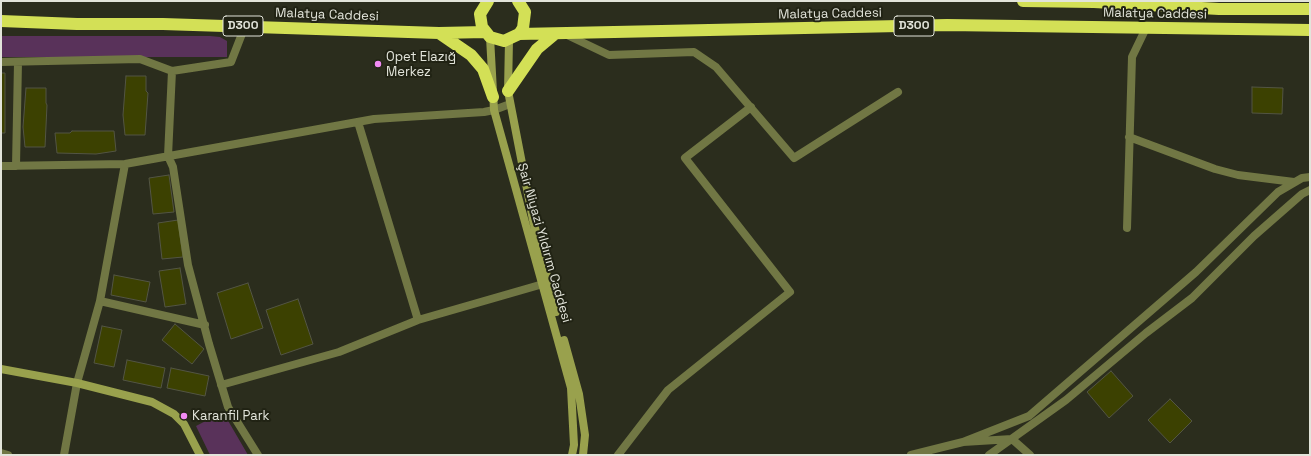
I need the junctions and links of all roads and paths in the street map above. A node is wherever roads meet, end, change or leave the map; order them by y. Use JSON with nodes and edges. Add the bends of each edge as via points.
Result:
{"nodes":[{"id":1,"x":488,"y":1,"type":"edge"},
{"id":2,"x":518,"y":1,"type":"edge"},
{"id":3,"x":1023,"y":1,"type":"edge"},
{"id":4,"x":1310,"y":9,"type":"edge"},
{"id":5,"x":1,"y":21,"type":"edge"},
{"id":6,"x":245,"y":26,"type":"junction"},
{"id":7,"x":1146,"y":28,"type":"junction"},
{"id":8,"x":1310,"y":30,"type":"edge"},
{"id":9,"x":439,"y":33,"type":"junction"},
{"id":10,"x":560,"y":34,"type":"junction"},
{"id":11,"x":487,"y":35,"type":"junction"},
{"id":12,"x":514,"y":37,"type":"junction"},
{"id":13,"x":1,"y":62,"type":"edge"},
{"id":14,"x":18,"y":62,"type":"junction"},
{"id":15,"x":172,"y":71,"type":"junction"},
{"id":16,"x":508,"y":91,"type":"junction"},
{"id":17,"x":898,"y":92,"type":"dead end"},
{"id":18,"x":493,"y":97,"type":"junction"},
{"id":19,"x":510,"y":104,"type":"junction"},
{"id":20,"x":751,"y":107,"type":"junction"},
{"id":21,"x":494,"y":110,"type":"junction"},
{"id":22,"x":358,"y":122,"type":"junction"},
{"id":23,"x":1130,"y":137,"type":"junction"},
{"id":24,"x":168,"y":156,"type":"junction"},
{"id":25,"x":125,"y":164,"type":"junction"},
{"id":26,"x":1,"y":166,"type":"edge"},
{"id":27,"x":16,"y":166,"type":"junction"},
{"id":28,"x":1310,"y":177,"type":"edge"},
{"id":29,"x":1294,"y":182,"type":"junction"},
{"id":30,"x":1310,"y":190,"type":"edge"},
{"id":31,"x":1127,"y":228,"type":"dead end"},
{"id":32,"x":543,"y":284,"type":"junction"},
{"id":33,"x":100,"y":301,"type":"junction"},
{"id":34,"x":418,"y":320,"type":"junction"},
{"id":35,"x":205,"y":325,"type":"junction"},
{"id":36,"x":1,"y":369,"type":"edge"},
{"id":37,"x":77,"y":384,"type":"junction"},
{"id":38,"x":221,"y":385,"type":"junction"},
{"id":39,"x":1012,"y":439,"type":"junction"},
{"id":40,"x":963,"y":442,"type":"junction"},
{"id":41,"x":1,"y":453,"type":"edge"},
{"id":42,"x":8,"y":455,"type":"edge"},
{"id":43,"x":64,"y":455,"type":"edge"},
{"id":44,"x":200,"y":455,"type":"edge"},
{"id":45,"x":258,"y":455,"type":"edge"},
{"id":46,"x":572,"y":455,"type":"edge"},
{"id":47,"x":583,"y":455,"type":"edge"},
{"id":48,"x":618,"y":455,"type":"edge"},
{"id":49,"x":911,"y":455,"type":"edge"},
{"id":50,"x":989,"y":455,"type":"edge"},
{"id":51,"x":1030,"y":455,"type":"edge"}],
"edges":[{"from":1,"to":11,"type":"highway","via":[[480,14]]},
{"from":2,"to":12,"type":"highway","via":[[525,12],[526,20]]},
{"from":3,"to":4,"type":"highway","name":"Malatya Caddesi","via":[[1219,9]]},
{"from":5,"to":6,"type":"highway","name":"Malatya Caddesi","number":"D300"},
{"from":6,"to":9,"type":"highway","name":"Malatya Caddesi","number":"D300"},
{"from":6,"to":15,"type":"street","via":[[231,62]]},
{"from":7,"to":8,"type":"highway","name":"Malatya Caddesi","number":"D300"},
{"from":7,"to":10,"type":"highway","name":"Malatya Caddesi","number":"D300","via":[[947,25]]},
{"from":7,"to":23,"type":"street","via":[[1132,57]]},
{"from":9,"to":11,"type":"highway","name":"Malatya Caddesi","number":"D300"},
{"from":9,"to":18,"type":"highway","via":[[471,55],[483,69]]},
{"from":10,"to":12,"type":"highway","name":"Malatya Caddesi","number":"D300"},
{"from":10,"to":16,"type":"highway","via":[[537,49]]},
{"from":10,"to":20,"type":"street","via":[[609,55],[694,52],[716,67]]},
{"from":11,"to":12,"type":"highway","name":"Malatya Caddesi","via":[[499,40]]},
{"from":11,"to":18,"type":"street","name":"Şair Niyazi Yıldırım Caddesi"},
{"from":12,"to":16,"type":"street"},
{"from":13,"to":14,"type":"street"},
{"from":14,"to":15,"type":"street","via":[[140,58]]},
{"from":14,"to":27,"type":"street"},
{"from":15,"to":24,"type":"street"},
{"from":16,"to":19,"type":"street"},
{"from":17,"to":20,"type":"street","via":[[794,158]]},
{"from":18,"to":21,"type":"street","name":"Şair Niyazi Yıldırım Caddesi"},
{"from":19,"to":21,"type":"street"},
{"from":19,"to":47,"type":"street","via":[[533,220],[579,394],[584,435]]},
{"from":20,"to":48,"type":"street","via":[[685,158],[790,292],[668,390]]},
{"from":21,"to":22,"type":"street"},
{"from":21,"to":32,"type":"street","name":"Şair Niyazi Yıldırım Caddesi"},
{"from":22,"to":24,"type":"street"},
{"from":22,"to":34,"type":"street"},
{"from":23,"to":29,"type":"street","via":[[1215,169],[1238,175]]},
{"from":23,"to":31,"type":"street"},
{"from":24,"to":25,"type":"street"},
{"from":24,"to":35,"type":"street","via":[[173,168],[188,265]]},
{"from":25,"to":27,"type":"street"},
{"from":25,"to":33,"type":"street"},
{"from":26,"to":27,"type":"street"},
{"from":28,"to":29,"type":"street"},
{"from":29,"to":40,"type":"street","via":[[1278,192],[1196,272],[1029,416]]},
{"from":30,"to":39,"type":"street","via":[[1254,236],[1192,298],[1066,400]]},
{"from":32,"to":34,"type":"street"},
{"from":32,"to":46,"type":"street","name":"Şair Niyazi Yıldırım Caddesi","via":[[571,388],[574,445]]},
{"from":33,"to":35,"type":"street"},
{"from":33,"to":37,"type":"street"},
{"from":34,"to":38,"type":"street","via":[[339,352]]},
{"from":35,"to":38,"type":"street"},
{"from":36,"to":37,"type":"street"},
{"from":37,"to":43,"type":"street"},
{"from":37,"to":44,"type":"street","via":[[152,402],[174,414],[184,424]]},
{"from":38,"to":45,"type":"street","via":[[228,406]]},
{"from":39,"to":40,"type":"street"},
{"from":39,"to":50,"type":"street"},
{"from":39,"to":51,"type":"street"},
{"from":40,"to":49,"type":"street"},
{"from":41,"to":42,"type":"street"}]}
